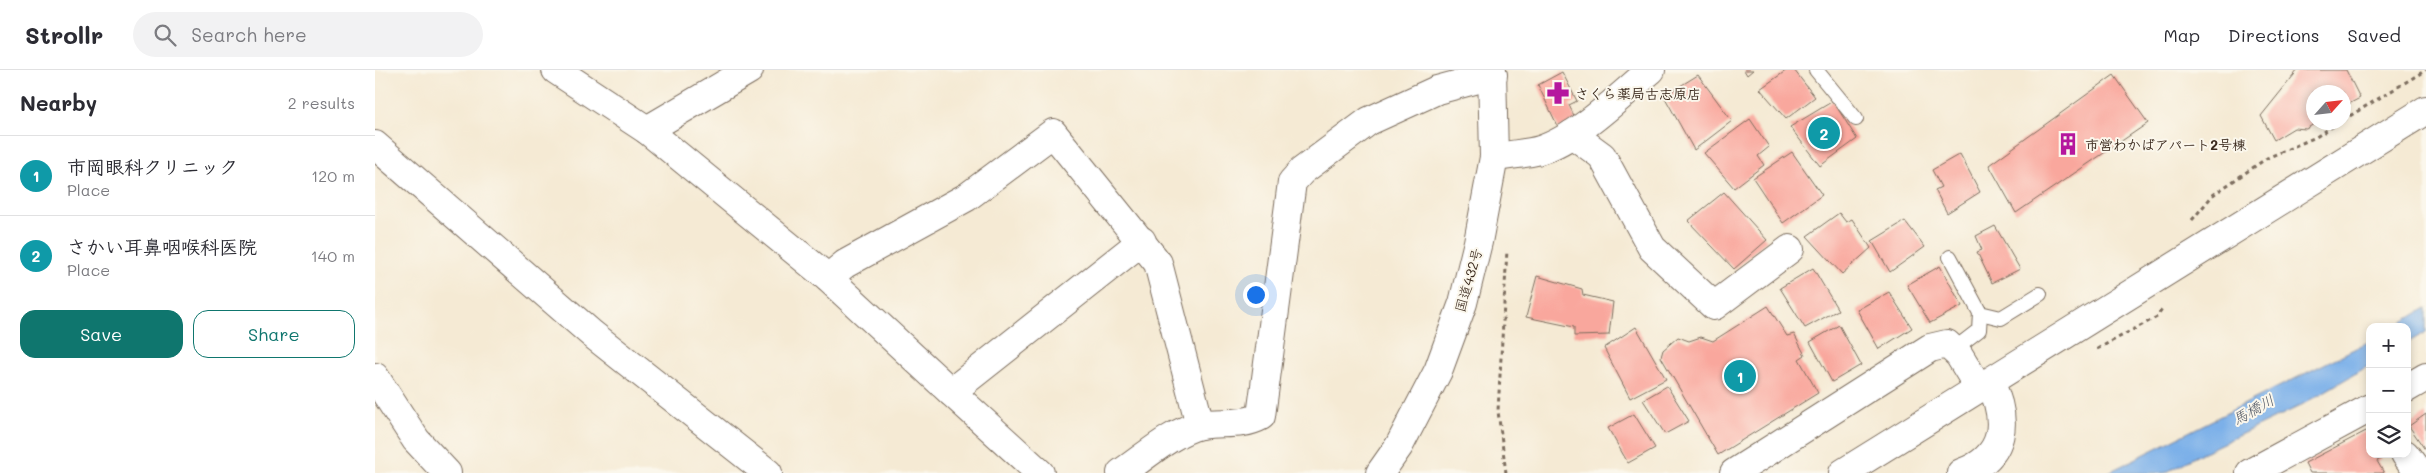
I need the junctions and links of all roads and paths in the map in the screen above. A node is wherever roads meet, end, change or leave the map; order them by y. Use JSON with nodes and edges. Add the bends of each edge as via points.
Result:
{"nodes":[{"id":1,"x":749,"y":70,"type":"edge"},
{"id":2,"x":1651,"y":70,"type":"edge"},
{"id":3,"x":1816,"y":70,"type":"edge"},
{"id":4,"x":2426,"y":70,"type":"edge"},
{"id":5,"x":561,"y":71,"type":"edge"},
{"id":6,"x":1493,"y":72,"type":"edge"},
{"id":7,"x":2426,"y":110,"type":"edge"},
{"id":8,"x":2351,"y":115,"type":"edge"},
{"id":9,"x":1855,"y":118,"type":"dead end"},
{"id":10,"x":647,"y":130,"type":"junction"},
{"id":11,"x":2327,"y":130,"type":"edge"},
{"id":12,"x":1572,"y":134,"type":"junction"},
{"id":13,"x":375,"y":146,"type":"edge"},
{"id":14,"x":1494,"y":157,"type":"junction"},
{"id":15,"x":2185,"y":224,"type":"dead end"},
{"id":16,"x":1142,"y":241,"type":"junction"},
{"id":17,"x":1507,"y":249,"type":"dead end"},
{"id":18,"x":1790,"y":249,"type":"dead end"},
{"id":19,"x":1950,"y":257,"type":"dead end"},
{"id":20,"x":828,"y":278,"type":"junction"},
{"id":21,"x":2041,"y":294,"type":"dead end"},
{"id":22,"x":1981,"y":313,"type":"junction"},
{"id":23,"x":1953,"y":350,"type":"junction"},
{"id":24,"x":375,"y":377,"type":"edge"},
{"id":25,"x":2426,"y":377,"type":"edge"},
{"id":26,"x":1984,"y":385,"type":"junction"},
{"id":27,"x":2411,"y":386,"type":"edge"},
{"id":28,"x":951,"y":392,"type":"junction"},
{"id":29,"x":2366,"y":410,"type":"edge"},
{"id":30,"x":1200,"y":426,"type":"junction"},
{"id":31,"x":2408,"y":458,"type":"edge"},
{"id":32,"x":447,"y":473,"type":"edge"},
{"id":33,"x":768,"y":473,"type":"edge"},
{"id":34,"x":1040,"y":473,"type":"edge"},
{"id":35,"x":1121,"y":473,"type":"edge"},
{"id":36,"x":1380,"y":473,"type":"edge"},
{"id":37,"x":1506,"y":473,"type":"edge"},
{"id":38,"x":1734,"y":473,"type":"edge"},
{"id":39,"x":1843,"y":473,"type":"edge"},
{"id":40,"x":1961,"y":473,"type":"edge"},
{"id":41,"x":2250,"y":473,"type":"edge"},
{"id":42,"x":2419,"y":473,"type":"edge"}],
"edges":[{"from":1,"to":10,"type":"main road"},
{"from":2,"to":12,"type":"main road"},
{"from":3,"to":9,"type":"lane"},
{"from":4,"to":8,"type":"path"},
{"from":5,"to":10,"type":"main road"},
{"from":6,"to":14,"type":"main road","name":"国道432号"},
{"from":6,"to":30,"type":"main road","via":[[1437,90],[1369,121],[1292,182],[1261,416],[1249,423]]},
{"from":7,"to":26,"type":"main road"},
{"from":10,"to":20,"type":"main road"},
{"from":11,"to":15,"type":"path","via":[[2267,158],[2213,195]]},
{"from":12,"to":14,"type":"main road","via":[[1539,150]]},
{"from":12,"to":18,"type":"main road","via":[[1602,156],[1652,248],[1714,306]]},
{"from":13,"to":33,"type":"main road","via":[[592,334]]},
{"from":14,"to":36,"type":"main road","name":"国道432号","via":[[1478,242],[1457,320],[1438,371],[1399,446]]},
{"from":16,"to":20,"type":"main road","via":[[1053,133],[967,197],[845,264]]},
{"from":16,"to":28,"type":"main road"},
{"from":16,"to":30,"type":"main road","via":[[1158,264]]},
{"from":17,"to":37,"type":"path","via":[[1498,411]]},
{"from":19,"to":22,"type":"lane"},
{"from":20,"to":28,"type":"main road"},
{"from":21,"to":22,"type":"lane","via":[[2001,318]]},
{"from":22,"to":23,"type":"lane","via":[[1979,330]]},
{"from":23,"to":26,"type":"main road"},
{"from":23,"to":38,"type":"main road","via":[[1947,344],[1930,348]]},
{"from":24,"to":32,"type":"main road","via":[[416,440]]},
{"from":25,"to":27,"type":"main road"},
{"from":26,"to":39,"type":"main road"},
{"from":26,"to":40,"type":"main road","via":[[2001,412],[2002,425],[1986,458],[1976,467]]},
{"from":28,"to":34,"type":"main road"},
{"from":29,"to":41,"type":"main road"},
{"from":30,"to":35,"type":"main road","via":[[1178,435]]},
{"from":31,"to":42,"type":"main road"}]}
